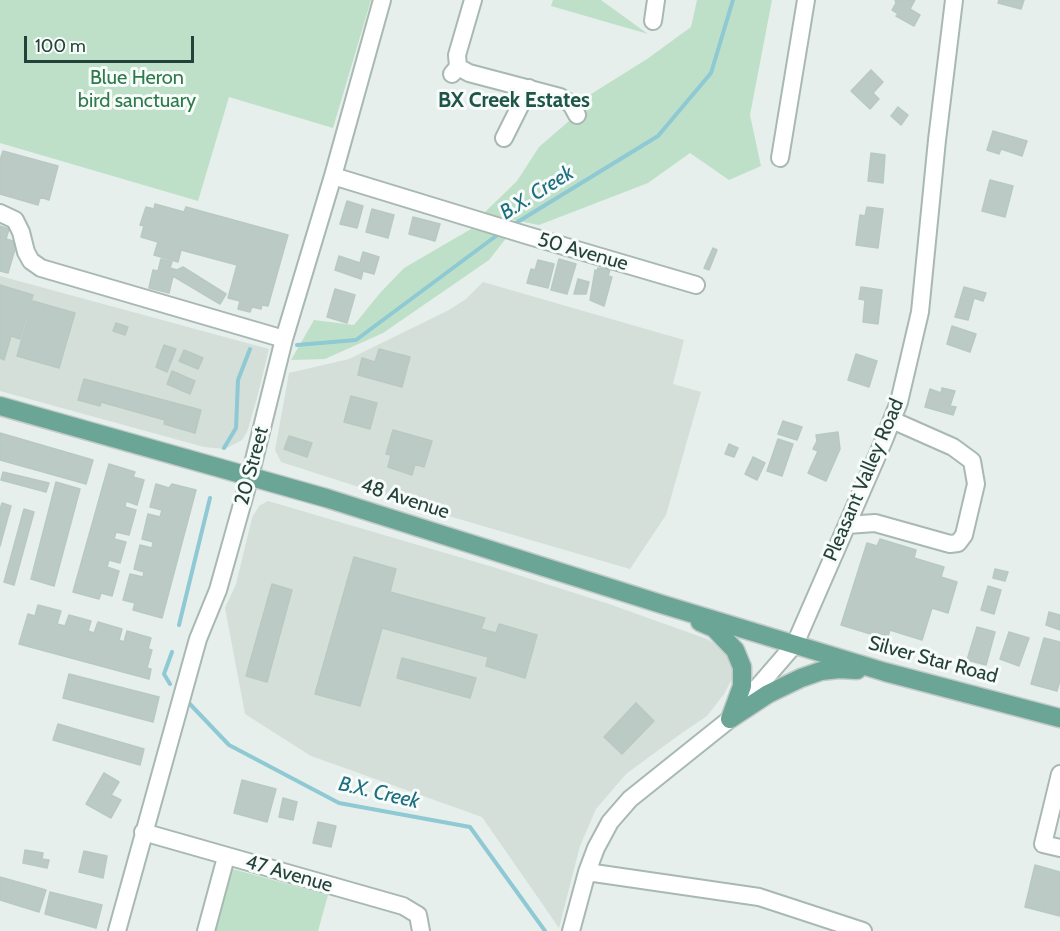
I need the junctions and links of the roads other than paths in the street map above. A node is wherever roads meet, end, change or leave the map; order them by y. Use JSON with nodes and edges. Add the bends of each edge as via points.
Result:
{"nodes":[{"id":1,"x":382,"y":0,"type":"edge"},
{"id":2,"x":473,"y":0,"type":"edge"},
{"id":3,"x":656,"y":0,"type":"edge"},
{"id":4,"x":806,"y":0,"type":"edge"},
{"id":5,"x":954,"y":0,"type":"edge"},
{"id":6,"x":653,"y":21,"type":"dead end"},
{"id":7,"x":529,"y":88,"type":"junction"},
{"id":8,"x":577,"y":115,"type":"dead end"},
{"id":9,"x":504,"y":138,"type":"dead end"},
{"id":10,"x":780,"y":158,"type":"dead end"},
{"id":11,"x":333,"y":176,"type":"junction"},
{"id":12,"x":0,"y":213,"type":"edge"},
{"id":13,"x":696,"y":285,"type":"dead end"},
{"id":14,"x":284,"y":339,"type":"junction"},
{"id":15,"x":0,"y":406,"type":"edge"},
{"id":16,"x":892,"y":420,"type":"junction"},
{"id":17,"x":250,"y":476,"type":"junction"},
{"id":18,"x":847,"y":525,"type":"junction"},
{"id":19,"x":661,"y":604,"type":"junction"},
{"id":20,"x":795,"y":644,"type":"junction"},
{"id":21,"x":885,"y":672,"type":"junction"},
{"id":22,"x":1060,"y":718,"type":"edge"},
{"id":23,"x":730,"y":719,"type":"junction"},
{"id":24,"x":1060,"y":774,"type":"edge"},
{"id":25,"x":143,"y":832,"type":"junction"},
{"id":26,"x":1060,"y":848,"type":"edge"},
{"id":27,"x":226,"y":857,"type":"junction"},
{"id":28,"x":587,"y":872,"type":"junction"},
{"id":29,"x":117,"y":931,"type":"edge"},
{"id":30,"x":206,"y":931,"type":"edge"},
{"id":31,"x":421,"y":931,"type":"edge"},
{"id":32,"x":571,"y":931,"type":"edge"},
{"id":33,"x":863,"y":931,"type":"edge"}],
"edges":[{"from":1,"to":11,"type":"street","name":"20 Street"},
{"from":2,"to":7,"type":"street","via":[[455,70]]},
{"from":3,"to":6,"type":"street"},
{"from":4,"to":10,"type":"street"},
{"from":5,"to":16,"type":"street","name":"Pleasant Valley Road","via":[[920,312]]},
{"from":7,"to":8,"type":"street","via":[[560,97],[571,104]]},
{"from":7,"to":9,"type":"street"},
{"from":11,"to":13,"type":"street","name":"50 Avenue"},
{"from":11,"to":14,"type":"street","name":"20 Street"},
{"from":12,"to":14,"type":"street","via":[[15,220],[26,252],[41,268]]},
{"from":14,"to":17,"type":"street","name":"20 Street"},
{"from":15,"to":17,"type":"main road","name":"48 Avenue"},
{"from":16,"to":18,"type":"street","name":"Pleasant Valley Road"},
{"from":16,"to":18,"type":"street","via":[[953,447],[972,461],[976,484],[964,535],[958,543],[950,544],[875,523]]},
{"from":17,"to":19,"type":"main road","name":"48 Avenue"},
{"from":17,"to":25,"type":"street","name":"20 Street"},
{"from":18,"to":20,"type":"street","name":"Pleasant Valley Road"},
{"from":19,"to":20,"type":"main road","name":"48 Avenue"},
{"from":19,"to":23,"type":"main road","via":[[714,628],[735,650],[742,667],[742,686]]},
{"from":20,"to":21,"type":"main road","name":"Silver Star Road"},
{"from":20,"to":23,"type":"street","name":"Pleasant Valley Road"},
{"from":21,"to":22,"type":"main road","name":"Silver Star Road"},
{"from":21,"to":23,"type":"main road","via":[[821,671],[768,694]]},
{"from":23,"to":28,"type":"street","name":"Pleasant Valley Road","via":[[630,799],[610,822]]},
{"from":24,"to":26,"type":"street","via":[[1043,844]]},
{"from":25,"to":27,"type":"street","name":"47 Avenue"},
{"from":25,"to":29,"type":"street","name":"20 Street"},
{"from":27,"to":30,"type":"street"},
{"from":27,"to":31,"type":"street","name":"47 Avenue","via":[[403,906],[418,915]]},
{"from":28,"to":32,"type":"street","name":"Pleasant Valley Road"},
{"from":28,"to":33,"type":"street","via":[[759,897]]}]}
